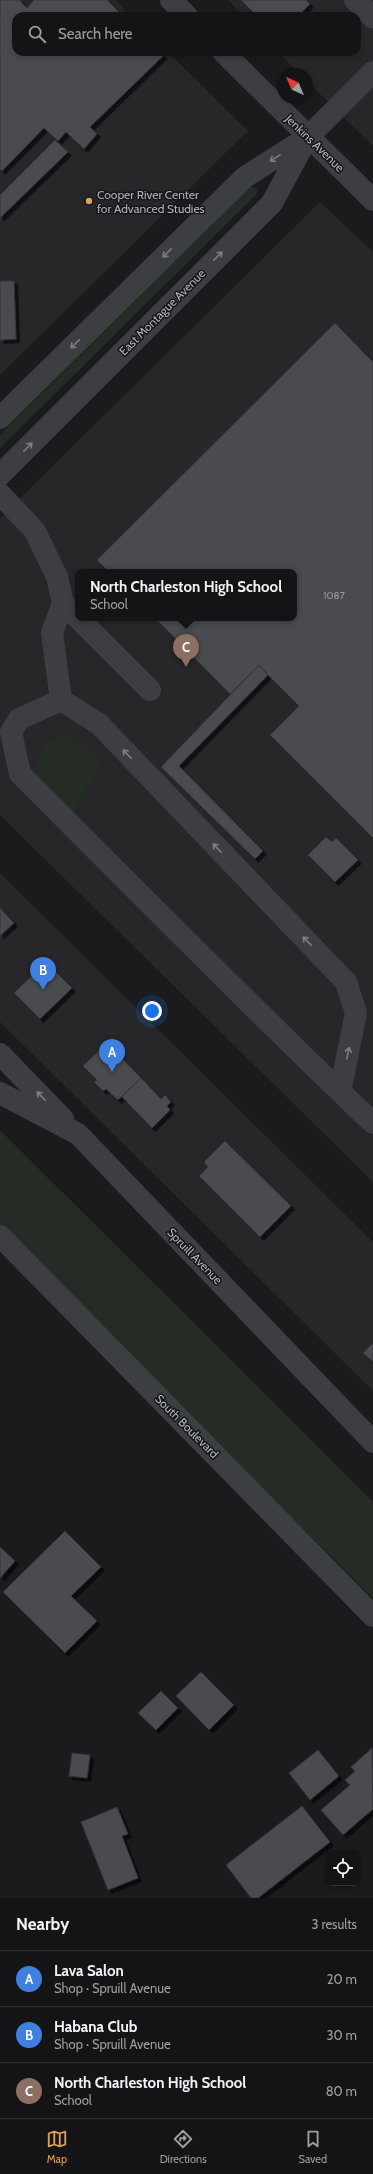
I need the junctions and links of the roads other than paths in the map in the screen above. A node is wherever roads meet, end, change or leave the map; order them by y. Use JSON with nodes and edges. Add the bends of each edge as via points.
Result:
{"nodes":[{"id":1,"x":171,"y":0,"type":"edge"},
{"id":2,"x":355,"y":0,"type":"edge"},
{"id":3,"x":183,"y":12,"type":"edge"},
{"id":4,"x":373,"y":18,"type":"edge"},
{"id":5,"x":227,"y":56,"type":"edge"},
{"id":6,"x":373,"y":72,"type":"edge"},
{"id":7,"x":308,"y":138,"type":"junction"},
{"id":8,"x":373,"y":200,"type":"edge"},
{"id":9,"x":3,"y":412,"type":"edge"},
{"id":10,"x":0,"y":475,"type":"edge"},
{"id":11,"x":0,"y":494,"type":"edge"},
{"id":12,"x":63,"y":603,"type":"junction"},
{"id":13,"x":75,"y":615,"type":"edge"},
{"id":14,"x":81,"y":621,"type":"edge"},
{"id":15,"x":150,"y":690,"type":"dead end"},
{"id":16,"x":61,"y":700,"type":"junction"},
{"id":17,"x":0,"y":1054,"type":"edge"},
{"id":18,"x":340,"y":1092,"type":"junction"},
{"id":19,"x":0,"y":1093,"type":"edge"},
{"id":20,"x":373,"y":1123,"type":"edge"},
{"id":21,"x":78,"y":1134,"type":"junction"},
{"id":22,"x":0,"y":1236,"type":"edge"},
{"id":23,"x":373,"y":1442,"type":"edge"},
{"id":24,"x":373,"y":1616,"type":"edge"}],
"edges":[{"from":1,"to":3,"type":"street"},
{"from":2,"to":4,"type":"street"},
{"from":5,"to":7,"type":"street","name":"Jenkins Avenue"},
{"from":6,"to":7,"type":"street","name":"East Montague Avenue"},
{"from":7,"to":8,"type":"street","name":"Jenkins Avenue"},
{"from":7,"to":9,"type":"street","name":"East Montague Avenue","one_way":true,"via":[[245,177]]},
{"from":10,"to":7,"type":"street","name":"East Montague Avenue","one_way":true,"via":[[272,203]]},
{"from":11,"to":12,"type":"street","via":[[35,532],[57,576]]},
{"from":12,"to":13,"type":"street"},
{"from":12,"to":16,"type":"street","via":[[52,632]]},
{"from":14,"to":15,"type":"street"},
{"from":18,"to":16,"type":"street","one_way":true,"via":[[356,1013],[346,982],[100,724]]},
{"from":16,"to":18,"type":"street","via":[[19,719],[11,732],[20,774]]},
{"from":21,"to":17,"type":"street","one_way":true},
{"from":18,"to":20,"type":"street"},
{"from":19,"to":21,"type":"street","name":"Spruill Avenue"},
{"from":21,"to":23,"type":"street","name":"Spruill Avenue"},
{"from":22,"to":24,"type":"street","name":"South Boulevard"}]}
